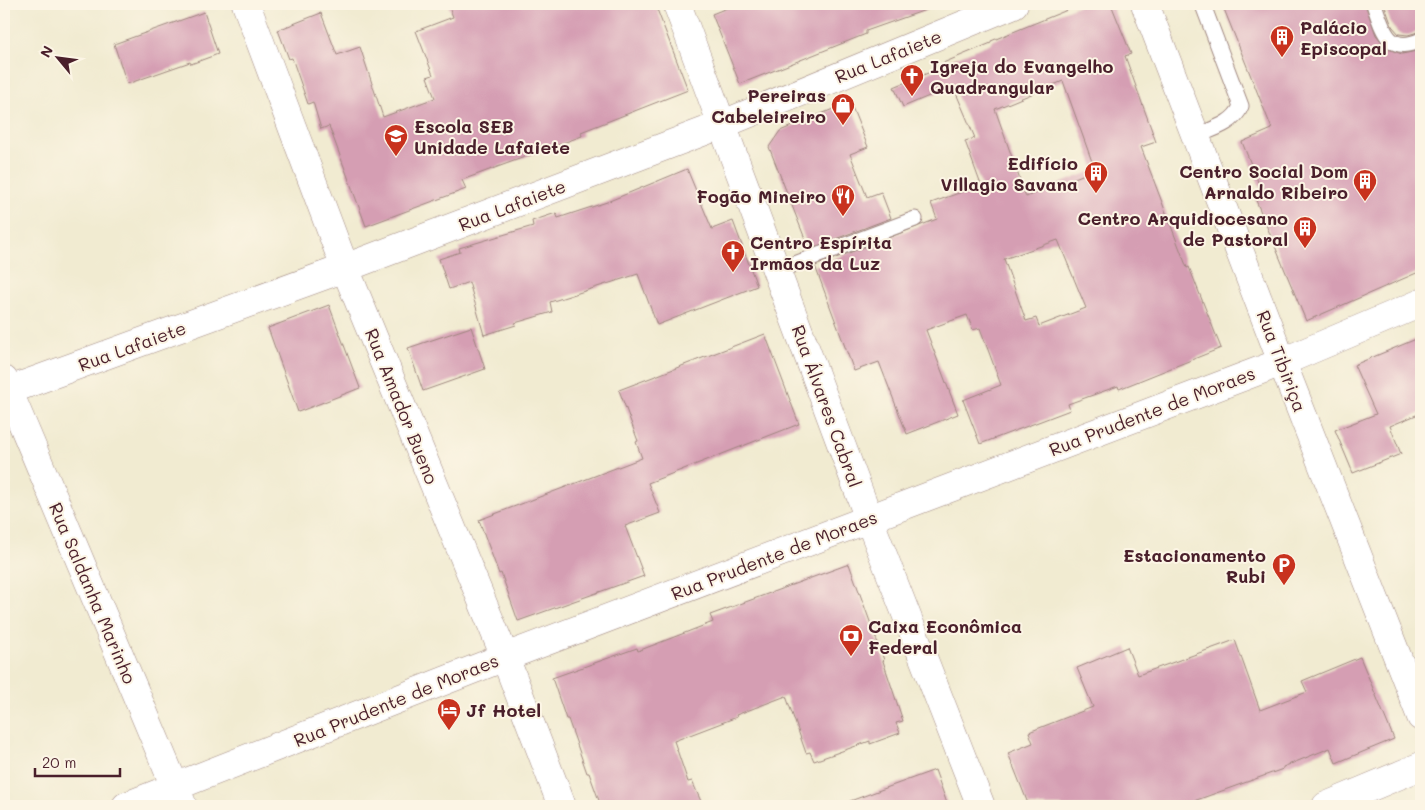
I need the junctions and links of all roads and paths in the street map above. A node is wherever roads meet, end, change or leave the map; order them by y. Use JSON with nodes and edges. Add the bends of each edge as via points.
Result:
{"nodes":[{"id":1,"x":246,"y":4,"type":"edge"},
{"id":2,"x":677,"y":4,"type":"edge"},
{"id":3,"x":1014,"y":4,"type":"edge"},
{"id":4,"x":1145,"y":4,"type":"edge"},
{"id":5,"x":1204,"y":4,"type":"edge"},
{"id":6,"x":1374,"y":4,"type":"edge"},
{"id":7,"x":1421,"y":40,"type":"edge"},
{"id":8,"x":721,"y":124,"type":"junction"},
{"id":9,"x":1196,"y":136,"type":"junction"},
{"id":10,"x":915,"y":220,"type":"dead end"},
{"id":11,"x":345,"y":268,"type":"junction"},
{"id":12,"x":776,"y":271,"type":"junction"},
{"id":13,"x":1421,"y":303,"type":"edge"},
{"id":14,"x":1282,"y":362,"type":"junction"},
{"id":15,"x":5,"y":387,"type":"edge"},
{"id":16,"x":868,"y":519,"type":"junction"},
{"id":17,"x":506,"y":657,"type":"junction"},
{"id":18,"x":1421,"y":718,"type":"edge"},
{"id":19,"x":1421,"y":766,"type":"edge"},
{"id":20,"x":179,"y":797,"type":"edge"},
{"id":21,"x":126,"y":806,"type":"edge"},
{"id":22,"x":562,"y":806,"type":"edge"},
{"id":23,"x":981,"y":806,"type":"edge"},
{"id":24,"x":1326,"y":806,"type":"edge"}],
"edges":[{"from":1,"to":11,"type":"street","name":"Rua Amador Bueno"},
{"from":2,"to":8,"type":"street","name":"Rua Álvares Cabral"},
{"from":3,"to":8,"type":"street","name":"Rua Lafaiete"},
{"from":4,"to":9,"type":"street","name":"Rua Tibiriça"},
{"from":5,"to":9,"type":"lane","via":[[1241,106],[1231,120]]},
{"from":6,"to":7,"type":"lane","via":[[1391,40],[1409,46]]},
{"from":8,"to":11,"type":"street","name":"Rua Lafaiete"},
{"from":8,"to":12,"type":"street","name":"Rua Álvares Cabral"},
{"from":9,"to":14,"type":"street","name":"Rua Tibiriça"},
{"from":10,"to":12,"type":"lane"},
{"from":11,"to":15,"type":"street","name":"Rua Lafaiete"},
{"from":11,"to":17,"type":"street","name":"Rua Amador Bueno"},
{"from":12,"to":16,"type":"street","name":"Rua Álvares Cabral"},
{"from":13,"to":14,"type":"street","name":"Rua Prudente de Moraes"},
{"from":14,"to":16,"type":"street","name":"Rua Prudente de Moraes"},
{"from":14,"to":18,"type":"street","name":"Rua Tibiriça"},
{"from":15,"to":20,"type":"street","name":"Rua Saldanha Marinho"},
{"from":16,"to":17,"type":"street","name":"Rua Prudente de Moraes"},
{"from":16,"to":23,"type":"street","name":"Rua Álvares Cabral"},
{"from":17,"to":20,"type":"street","name":"Rua Prudente de Moraes"},
{"from":17,"to":22,"type":"street","name":"Rua Amador Bueno"},
{"from":19,"to":24,"type":"street"},
{"from":20,"to":21,"type":"street","name":"Rua Prudente de Moraes"}]}
